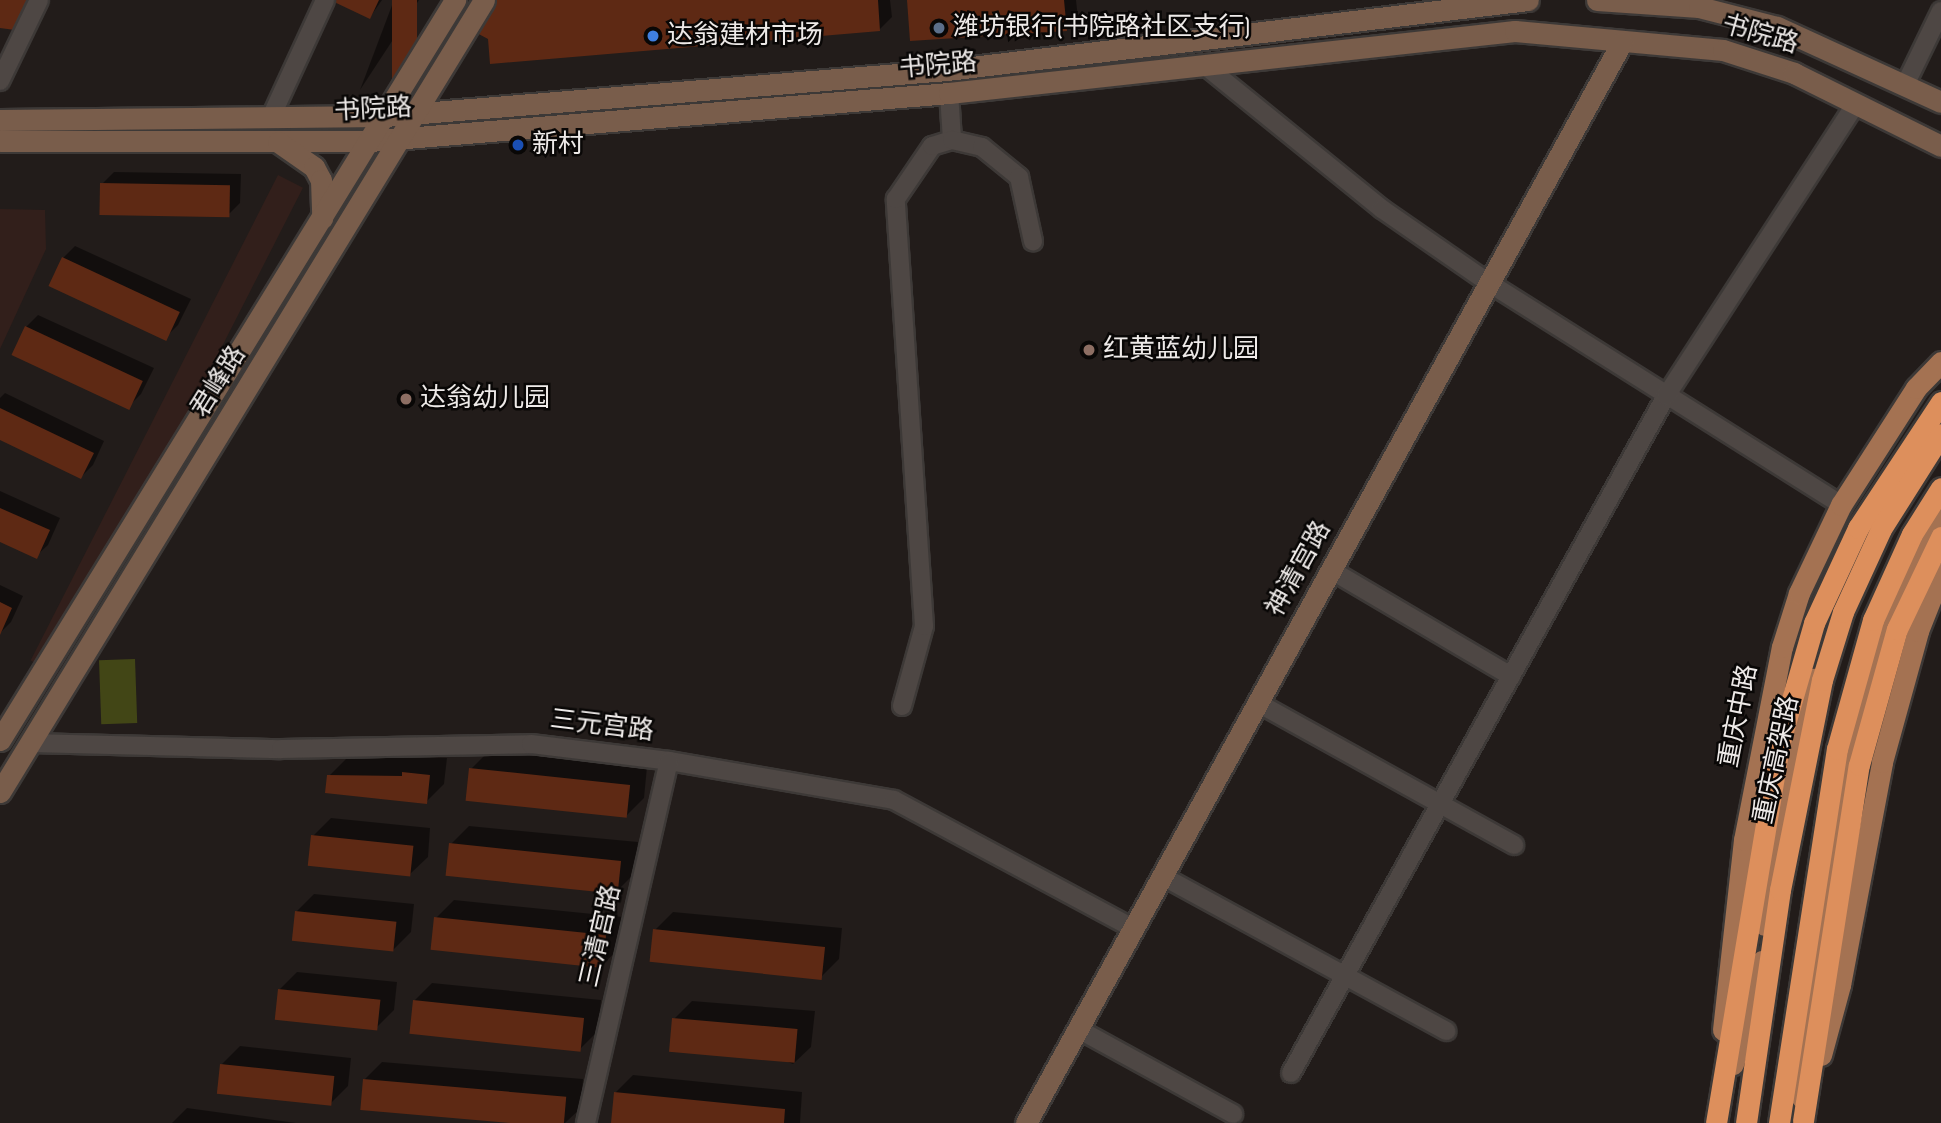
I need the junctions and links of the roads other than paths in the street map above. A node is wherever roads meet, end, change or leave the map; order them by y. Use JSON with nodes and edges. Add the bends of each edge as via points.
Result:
{"nodes":[{"id":1,"x":40,"y":0,"type":"edge"},
{"id":2,"x":325,"y":0,"type":"edge"},
{"id":3,"x":455,"y":0,"type":"edge"},
{"id":4,"x":484,"y":0,"type":"edge"},
{"id":5,"x":1528,"y":0,"type":"edge"},
{"id":6,"x":1597,"y":0,"type":"edge"},
{"id":7,"x":1699,"y":3,"type":"edge"},
{"id":8,"x":1941,"y":11,"type":"edge"},
{"id":9,"x":1622,"y":42,"type":"junction"},
{"id":10,"x":1208,"y":68,"type":"junction"},
{"id":11,"x":0,"y":81,"type":"edge"},
{"id":12,"x":1906,"y":83,"type":"junction"},
{"id":13,"x":949,"y":93,"type":"junction"},
{"id":14,"x":1941,"y":102,"type":"edge"},
{"id":15,"x":1856,"y":103,"type":"junction"},
{"id":16,"x":417,"y":110,"type":"junction"},
{"id":17,"x":385,"y":116,"type":"junction"},
{"id":18,"x":271,"y":117,"type":"junction"},
{"id":19,"x":0,"y":120,"type":"edge"},
{"id":20,"x":401,"y":137,"type":"junction"},
{"id":21,"x":0,"y":141,"type":"edge"},
{"id":22,"x":276,"y":141,"type":"junction"},
{"id":23,"x":370,"y":141,"type":"junction"},
{"id":24,"x":952,"y":141,"type":"junction"},
{"id":25,"x":1941,"y":146,"type":"edge"},
{"id":26,"x":322,"y":221,"type":"junction"},
{"id":27,"x":1033,"y":241,"type":"dead end"},
{"id":28,"x":1489,"y":283,"type":"junction"},
{"id":29,"x":1941,"y":362,"type":"edge"},
{"id":30,"x":1666,"y":397,"type":"junction"},
{"id":31,"x":1941,"y":402,"type":"edge"},
{"id":32,"x":1941,"y":422,"type":"edge"},
{"id":33,"x":1941,"y":434,"type":"edge"},
{"id":34,"x":1941,"y":488,"type":"edge"},
{"id":35,"x":1841,"y":505,"type":"junction"},
{"id":36,"x":1941,"y":509,"type":"edge"},
{"id":37,"x":1941,"y":537,"type":"edge"},
{"id":38,"x":1331,"y":570,"type":"junction"},
{"id":39,"x":1941,"y":573,"type":"edge"},
{"id":40,"x":1511,"y":676,"type":"junction"},
{"id":41,"x":1258,"y":702,"type":"junction"},
{"id":42,"x":902,"y":706,"type":"dead end"},
{"id":43,"x":1,"y":736,"type":"edge"},
{"id":44,"x":30,"y":743,"type":"junction"},
{"id":45,"x":669,"y":761,"type":"junction"},
{"id":46,"x":0,"y":792,"type":"edge"},
{"id":47,"x":1440,"y":805,"type":"junction"},
{"id":48,"x":1514,"y":845,"type":"dead end"},
{"id":49,"x":1161,"y":876,"type":"junction"},
{"id":50,"x":1133,"y":928,"type":"junction"},
{"id":51,"x":1345,"y":977,"type":"junction"},
{"id":52,"x":1077,"y":1029,"type":"junction"},
{"id":53,"x":1446,"y":1031,"type":"dead end"},
{"id":54,"x":1291,"y":1073,"type":"dead end"},
{"id":55,"x":1233,"y":1114,"type":"dead end"},
{"id":56,"x":1803,"y":1122,"type":"edge"},
{"id":57,"x":586,"y":1123,"type":"edge"},
{"id":58,"x":1026,"y":1123,"type":"edge"},
{"id":59,"x":1716,"y":1123,"type":"edge"},
{"id":60,"x":1746,"y":1123,"type":"edge"},
{"id":61,"x":1779,"y":1123,"type":"edge"}],
"edges":[{"from":1,"to":11,"type":"street"},
{"from":2,"to":18,"type":"street"},
{"from":3,"to":17,"type":"main road","name":"君峰路"},
{"from":4,"to":16,"type":"main road","name":"君峰路"},
{"from":5,"to":16,"type":"main road","name":"书院路","via":[[947,70]]},
{"from":6,"to":7,"type":"main road","name":"书院路"},
{"from":7,"to":12,"type":"main road","name":"书院路","via":[[1777,27]]},
{"from":8,"to":12,"type":"street"},
{"from":9,"to":10,"type":"main road","name":"书院路","via":[[1514,31]]},
{"from":9,"to":15,"type":"main road","name":"书院路","via":[[1723,50],[1794,73]]},
{"from":9,"to":28,"type":"main road","name":"神清宫路"},
{"from":10,"to":13,"type":"main road","name":"书院路"},
{"from":10,"to":28,"type":"street","via":[[1382,209]]},
{"from":12,"to":14,"type":"main road","name":"书院路"},
{"from":13,"to":20,"type":"main road","name":"书院路"},
{"from":13,"to":24,"type":"street"},
{"from":15,"to":25,"type":"main road","name":"书院路"},
{"from":15,"to":30,"type":"street"},
{"from":16,"to":17,"type":"main road","name":"书院路"},
{"from":16,"to":20,"type":"main road","name":"君峰路"},
{"from":17,"to":18,"type":"main road","name":"书院路"},
{"from":17,"to":23,"type":"main road","name":"君峰路"},
{"from":18,"to":19,"type":"main road","name":"书院路"},
{"from":20,"to":23,"type":"main road","name":"书院路"},
{"from":20,"to":44,"type":"main road","name":"君峰路"},
{"from":21,"to":22,"type":"main road","name":"书院路"},
{"from":22,"to":23,"type":"main road","name":"书院路"},
{"from":22,"to":26,"type":"main road","via":[[314,167],[324,197]]},
{"from":23,"to":26,"type":"main road","name":"君峰路"},
{"from":24,"to":27,"type":"street","via":[[982,146],[1019,177]]},
{"from":24,"to":42,"type":"street","via":[[932,146],[896,200],[924,626]]},
{"from":26,"to":43,"type":"main road","name":"君峰路"},
{"from":28,"to":30,"type":"street"},
{"from":28,"to":38,"type":"main road","name":"神清宫路"},
{"from":29,"to":35,"type":"main road","name":"重庆中路","via":[[1916,388]]},
{"from":30,"to":35,"type":"street"},
{"from":30,"to":40,"type":"street"},
{"from":31,"to":59,"type":"highway","via":[[1858,528],[1814,623],[1780,741]]},
{"from":32,"to":59,"type":"main road","via":[[1871,527],[1832,615],[1794,748],[1770,881],[1761,968]]},
{"from":33,"to":60,"type":"highway","name":"重庆高架路","via":[[1881,529],[1843,612],[1822,680],[1780,890]]},
{"from":34,"to":61,"type":"highway","via":[[1912,534],[1873,620],[1837,749]]},
{"from":35,"to":59,"type":"main road","name":"重庆中路","via":[[1799,593],[1768,714],[1731,927]]},
{"from":36,"to":56,"type":"main road","via":[[1884,626],[1847,751],[1799,1060]]},
{"from":37,"to":56,"type":"highway","via":[[1897,629],[1859,765]]},
{"from":38,"to":40,"type":"street"},
{"from":38,"to":41,"type":"main road","name":"神清宫路"},
{"from":39,"to":56,"type":"main road","via":[[1918,631],[1882,762],[1840,985]]},
{"from":40,"to":47,"type":"street"},
{"from":41,"to":47,"type":"street"},
{"from":41,"to":49,"type":"main road","name":"神清宫路"},
{"from":43,"to":44,"type":"main road"},
{"from":44,"to":45,"type":"street","name":"三元宫路","via":[[281,749],[531,744]]},
{"from":44,"to":46,"type":"main road","name":"君峰路"},
{"from":45,"to":50,"type":"street","name":"三元宫路","via":[[894,800]]},
{"from":45,"to":57,"type":"street","name":"三清宫路"},
{"from":47,"to":48,"type":"street"},
{"from":47,"to":51,"type":"street"},
{"from":49,"to":50,"type":"main road","name":"神清宫路"},
{"from":49,"to":51,"type":"street"},
{"from":50,"to":52,"type":"main road","name":"神清宫路"},
{"from":51,"to":53,"type":"street"},
{"from":51,"to":54,"type":"street"},
{"from":52,"to":55,"type":"street"},
{"from":52,"to":58,"type":"main road","name":"神清宫路"}]}
